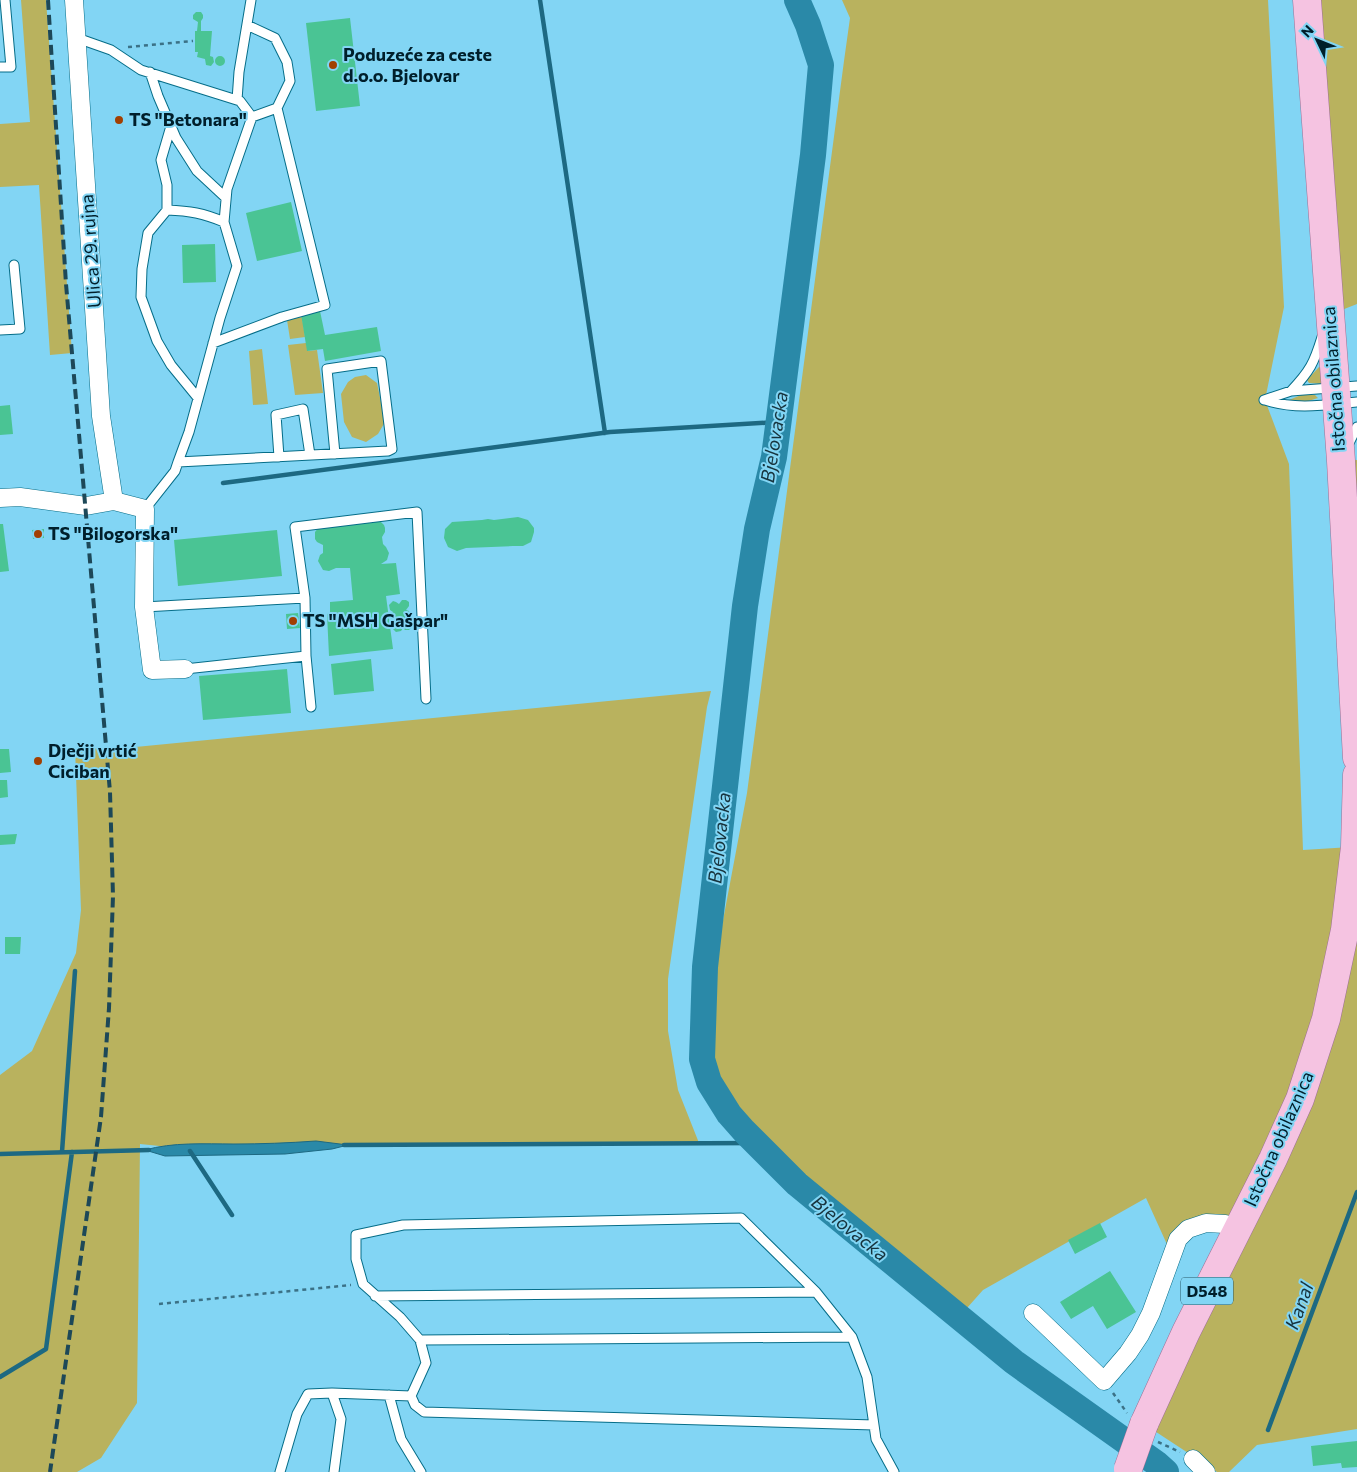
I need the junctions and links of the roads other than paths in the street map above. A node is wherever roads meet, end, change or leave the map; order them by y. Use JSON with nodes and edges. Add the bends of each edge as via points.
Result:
{"nodes":[{"id":1,"x":5,"y":0,"type":"edge"},
{"id":2,"x":74,"y":0,"type":"edge"},
{"id":3,"x":251,"y":0,"type":"edge"},
{"id":4,"x":1307,"y":0,"type":"edge"},
{"id":5,"x":247,"y":25,"type":"junction"},
{"id":6,"x":77,"y":38,"type":"junction"},
{"id":7,"x":0,"y":67,"type":"edge"},
{"id":8,"x":150,"y":72,"type":"junction"},
{"id":9,"x":238,"y":100,"type":"junction"},
{"id":10,"x":277,"y":108,"type":"junction"},
{"id":11,"x":252,"y":117,"type":"junction"},
{"id":12,"x":171,"y":126,"type":"junction"},
{"id":13,"x":226,"y":198,"type":"junction"},
{"id":14,"x":167,"y":210,"type":"junction"},
{"id":15,"x":224,"y":222,"type":"junction"},
{"id":16,"x":14,"y":265,"type":"dead end"},
{"id":17,"x":1329,"y":315,"type":"junction"},
{"id":18,"x":0,"y":330,"type":"edge"},
{"id":19,"x":213,"y":343,"type":"junction"},
{"id":20,"x":1291,"y":391,"type":"junction"},
{"id":21,"x":1346,"y":395,"type":"edge"},
{"id":22,"x":198,"y":398,"type":"junction"},
{"id":23,"x":1357,"y":427,"type":"edge"},
{"id":24,"x":335,"y":454,"type":"junction"},
{"id":25,"x":310,"y":455,"type":"junction"},
{"id":26,"x":279,"y":457,"type":"junction"},
{"id":27,"x":1341,"y":461,"type":"junction"},
{"id":28,"x":178,"y":462,"type":"junction"},
{"id":29,"x":0,"y":498,"type":"edge"},
{"id":30,"x":114,"y":502,"type":"junction"},
{"id":31,"x":145,"y":509,"type":"junction"},
{"id":32,"x":305,"y":598,"type":"junction"},
{"id":33,"x":144,"y":607,"type":"junction"},
{"id":34,"x":306,"y":656,"type":"junction"},
{"id":35,"x":185,"y":668,"type":"joint"},
{"id":36,"x":426,"y":700,"type":"dead end"},
{"id":37,"x":311,"y":707,"type":"dead end"},
{"id":38,"x":1357,"y":758,"type":"edge"},
{"id":39,"x":1357,"y":775,"type":"edge"},
{"id":40,"x":1238,"y":1230,"type":"junction"},
{"id":41,"x":816,"y":1292,"type":"junction"},
{"id":42,"x":375,"y":1296,"type":"junction"},
{"id":43,"x":1033,"y":1313,"type":"dead end"},
{"id":44,"x":852,"y":1337,"type":"junction"},
{"id":45,"x":420,"y":1340,"type":"junction"},
{"id":46,"x":332,"y":1393,"type":"junction"},
{"id":47,"x":389,"y":1395,"type":"junction"},
{"id":48,"x":411,"y":1396,"type":"junction"},
{"id":49,"x":874,"y":1425,"type":"junction"},
{"id":50,"x":1193,"y":1459,"type":"dead end"},
{"id":51,"x":1127,"y":1471,"type":"edge"},
{"id":52,"x":280,"y":1472,"type":"edge"},
{"id":53,"x":334,"y":1472,"type":"edge"},
{"id":54,"x":421,"y":1472,"type":"edge"},
{"id":55,"x":894,"y":1472,"type":"edge"},
{"id":56,"x":1206,"y":1472,"type":"edge"}],
"edges":[{"from":1,"to":7,"type":"lane","via":[[11,67]]},
{"from":2,"to":6,"type":"street","name":"Ulica 29. rujna"},
{"from":3,"to":5,"type":"lane"},
{"from":4,"to":17,"type":"main road","name":"Istočna obilaznica"},
{"from":5,"to":9,"type":"lane"},
{"from":5,"to":10,"type":"lane","via":[[276,38],[286,62],[290,81]]},
{"from":6,"to":8,"type":"lane","via":[[111,50],[141,70]]},
{"from":6,"to":30,"type":"street","name":"Ulica 29. rujna","via":[[101,416]]},
{"from":8,"to":9,"type":"lane"},
{"from":8,"to":12,"type":"lane"},
{"from":9,"to":11,"type":"lane"},
{"from":10,"to":11,"type":"lane"},
{"from":10,"to":19,"type":"lane","via":[[325,305]]},
{"from":11,"to":13,"type":"lane"},
{"from":12,"to":13,"type":"lane","via":[[197,171]]},
{"from":12,"to":14,"type":"lane","via":[[162,160],[167,184]]},
{"from":13,"to":15,"type":"lane"},
{"from":14,"to":15,"type":"lane","via":[[207,214]]},
{"from":14,"to":22,"type":"lane","via":[[148,233],[141,297],[157,341],[171,365]]},
{"from":15,"to":19,"type":"lane","via":[[237,266]]},
{"from":16,"to":18,"type":"lane","via":[[20,328]]},
{"from":17,"to":20,"type":"lane","via":[[1312,366]]},
{"from":17,"to":21,"type":"main road","name":"Istočna obilaznica"},
{"from":19,"to":22,"type":"lane"},
{"from":20,"to":21,"type":"lane"},
{"from":20,"to":21,"type":"lane","via":[[1264,400],[1294,407]]},
{"from":21,"to":27,"type":"main road","name":"Istočna obilaznica"},
{"from":22,"to":28,"type":"lane","via":[[190,432]]},
{"from":23,"to":27,"type":"lane"},
{"from":24,"to":24,"type":"lane","via":[[388,452],[392,448],[382,361],[328,368]]},
{"from":24,"to":25,"type":"lane"},
{"from":25,"to":26,"type":"lane"},
{"from":25,"to":26,"type":"lane","via":[[303,409],[276,415]]},
{"from":26,"to":28,"type":"lane"},
{"from":27,"to":38,"type":"main road","name":"Istočna obilaznica"},
{"from":28,"to":31,"type":"lane","via":[[175,471]]},
{"from":29,"to":30,"type":"street","via":[[20,497],[86,506]]},
{"from":30,"to":31,"type":"street"},
{"from":31,"to":33,"type":"street"},
{"from":32,"to":33,"type":"lane"},
{"from":32,"to":34,"type":"lane"},
{"from":32,"to":36,"type":"lane","via":[[295,527],[416,512]]},
{"from":33,"to":35,"type":"street","via":[[152,670]]},
{"from":34,"to":35,"type":"lane"},
{"from":34,"to":37,"type":"lane"},
{"from":39,"to":40,"type":"main road","name":"Istočna obilaznica","number":"D548","via":[[1355,847],[1345,930],[1326,1019],[1300,1100]]},
{"from":40,"to":43,"type":"street","via":[[1225,1224],[1206,1223],[1188,1229],[1178,1239],[1160,1292],[1140,1336],[1104,1381]]},
{"from":40,"to":51,"type":"main road","name":"Istočna obilaznica","number":"D548","bridge":true,"via":[[1186,1332],[1144,1424]]},
{"from":41,"to":42,"type":"lane"},
{"from":41,"to":42,"type":"lane","via":[[741,1218],[403,1226],[356,1235],[356,1259],[363,1284]]},
{"from":41,"to":44,"type":"lane"},
{"from":42,"to":45,"type":"lane"},
{"from":44,"to":45,"type":"lane"},
{"from":44,"to":49,"type":"lane","via":[[867,1377]]},
{"from":45,"to":48,"type":"lane","via":[[426,1363]]},
{"from":46,"to":47,"type":"lane"},
{"from":46,"to":52,"type":"lane","via":[[308,1394],[298,1414]]},
{"from":46,"to":53,"type":"lane","via":[[341,1419]]},
{"from":47,"to":48,"type":"lane"},
{"from":47,"to":54,"type":"lane","via":[[402,1438]]},
{"from":48,"to":49,"type":"lane","via":[[415,1405],[424,1412]]},
{"from":49,"to":55,"type":"lane","via":[[876,1439]]},
{"from":50,"to":56,"type":"street"}]}
